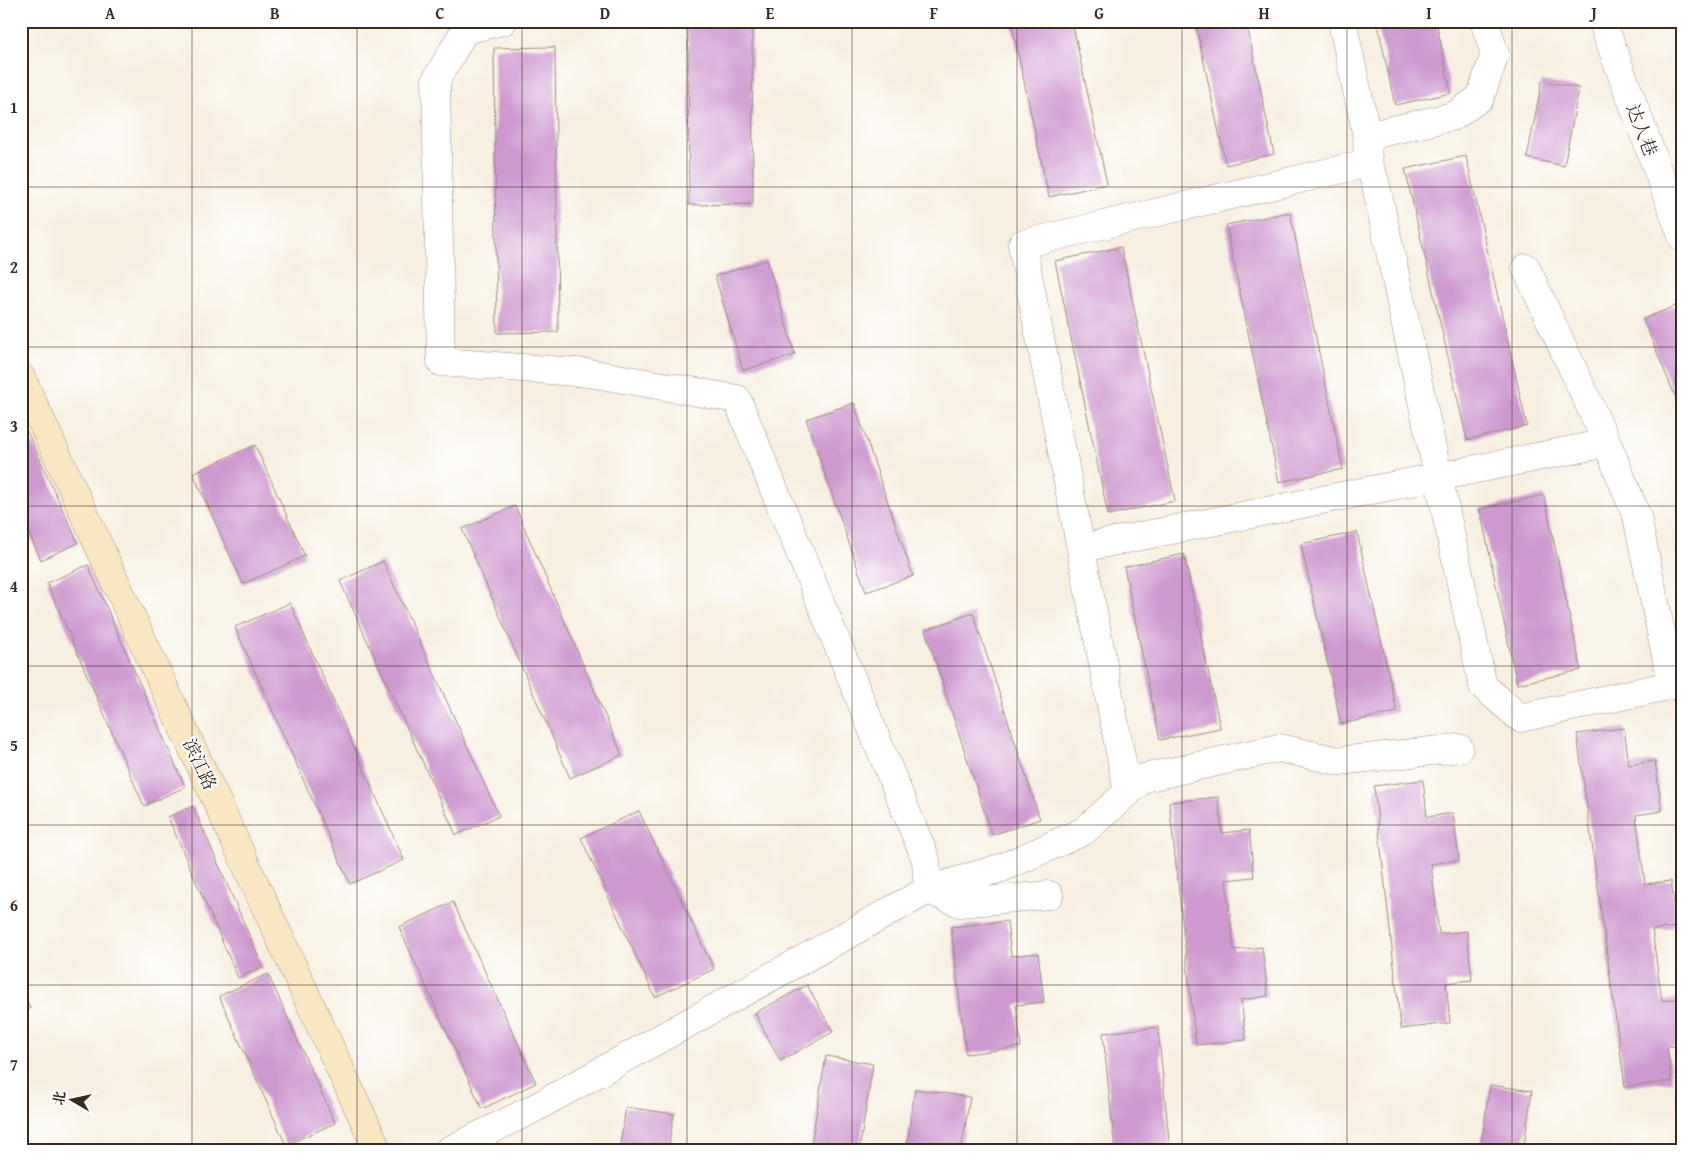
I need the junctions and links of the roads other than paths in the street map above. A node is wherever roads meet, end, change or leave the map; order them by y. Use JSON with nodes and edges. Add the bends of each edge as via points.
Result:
{"nodes":[{"id":1,"x":503,"y":21,"type":"edge"},
{"id":2,"x":1342,"y":21,"type":"edge"},
{"id":3,"x":1484,"y":21,"type":"edge"},
{"id":4,"x":1602,"y":21,"type":"edge"},
{"id":5,"x":1368,"y":149,"type":"junction"},
{"id":6,"x":1683,"y":238,"type":"edge"},
{"id":7,"x":1526,"y":268,"type":"dead end"},
{"id":8,"x":21,"y":377,"type":"edge"},
{"id":9,"x":1607,"y":443,"type":"junction"},
{"id":10,"x":1439,"y":476,"type":"junction"},
{"id":11,"x":1080,"y":548,"type":"junction"},
{"id":12,"x":1458,"y":748,"type":"dead end"},
{"id":13,"x":1128,"y":793,"type":"junction"},
{"id":14,"x":928,"y":890,"type":"junction"},
{"id":15,"x":1049,"y":895,"type":"dead end"},
{"id":16,"x":378,"y":1151,"type":"edge"},
{"id":17,"x":448,"y":1151,"type":"edge"}],
"edges":[{"from":1,"to":14,"type":"street","via":[[465,30],[436,80],[441,362],[589,373],[737,399],[926,860]]},
{"from":2,"to":5,"type":"street"},
{"from":3,"to":5,"type":"street","via":[[1494,54],[1480,98],[1454,116]]},
{"from":4,"to":6,"type":"street","name":"达人巷"},
{"from":5,"to":10,"type":"street"},
{"from":5,"to":11,"type":"street","via":[[1022,244]]},
{"from":7,"to":9,"type":"street"},
{"from":8,"to":16,"type":"main road","name":"滨江路"},
{"from":9,"to":10,"type":"street"},
{"from":9,"to":10,"type":"street","via":[[1637,518],[1672,685],[1520,718],[1483,686]]},
{"from":10,"to":11,"type":"street"},
{"from":11,"to":13,"type":"street"},
{"from":12,"to":13,"type":"street","via":[[1338,761],[1279,748],[1144,778]]},
{"from":13,"to":14,"type":"street","via":[[1084,831],[1004,867]]},
{"from":14,"to":15,"type":"street","via":[[960,903]]},
{"from":14,"to":17,"type":"street","via":[[533,1109]]}]}
